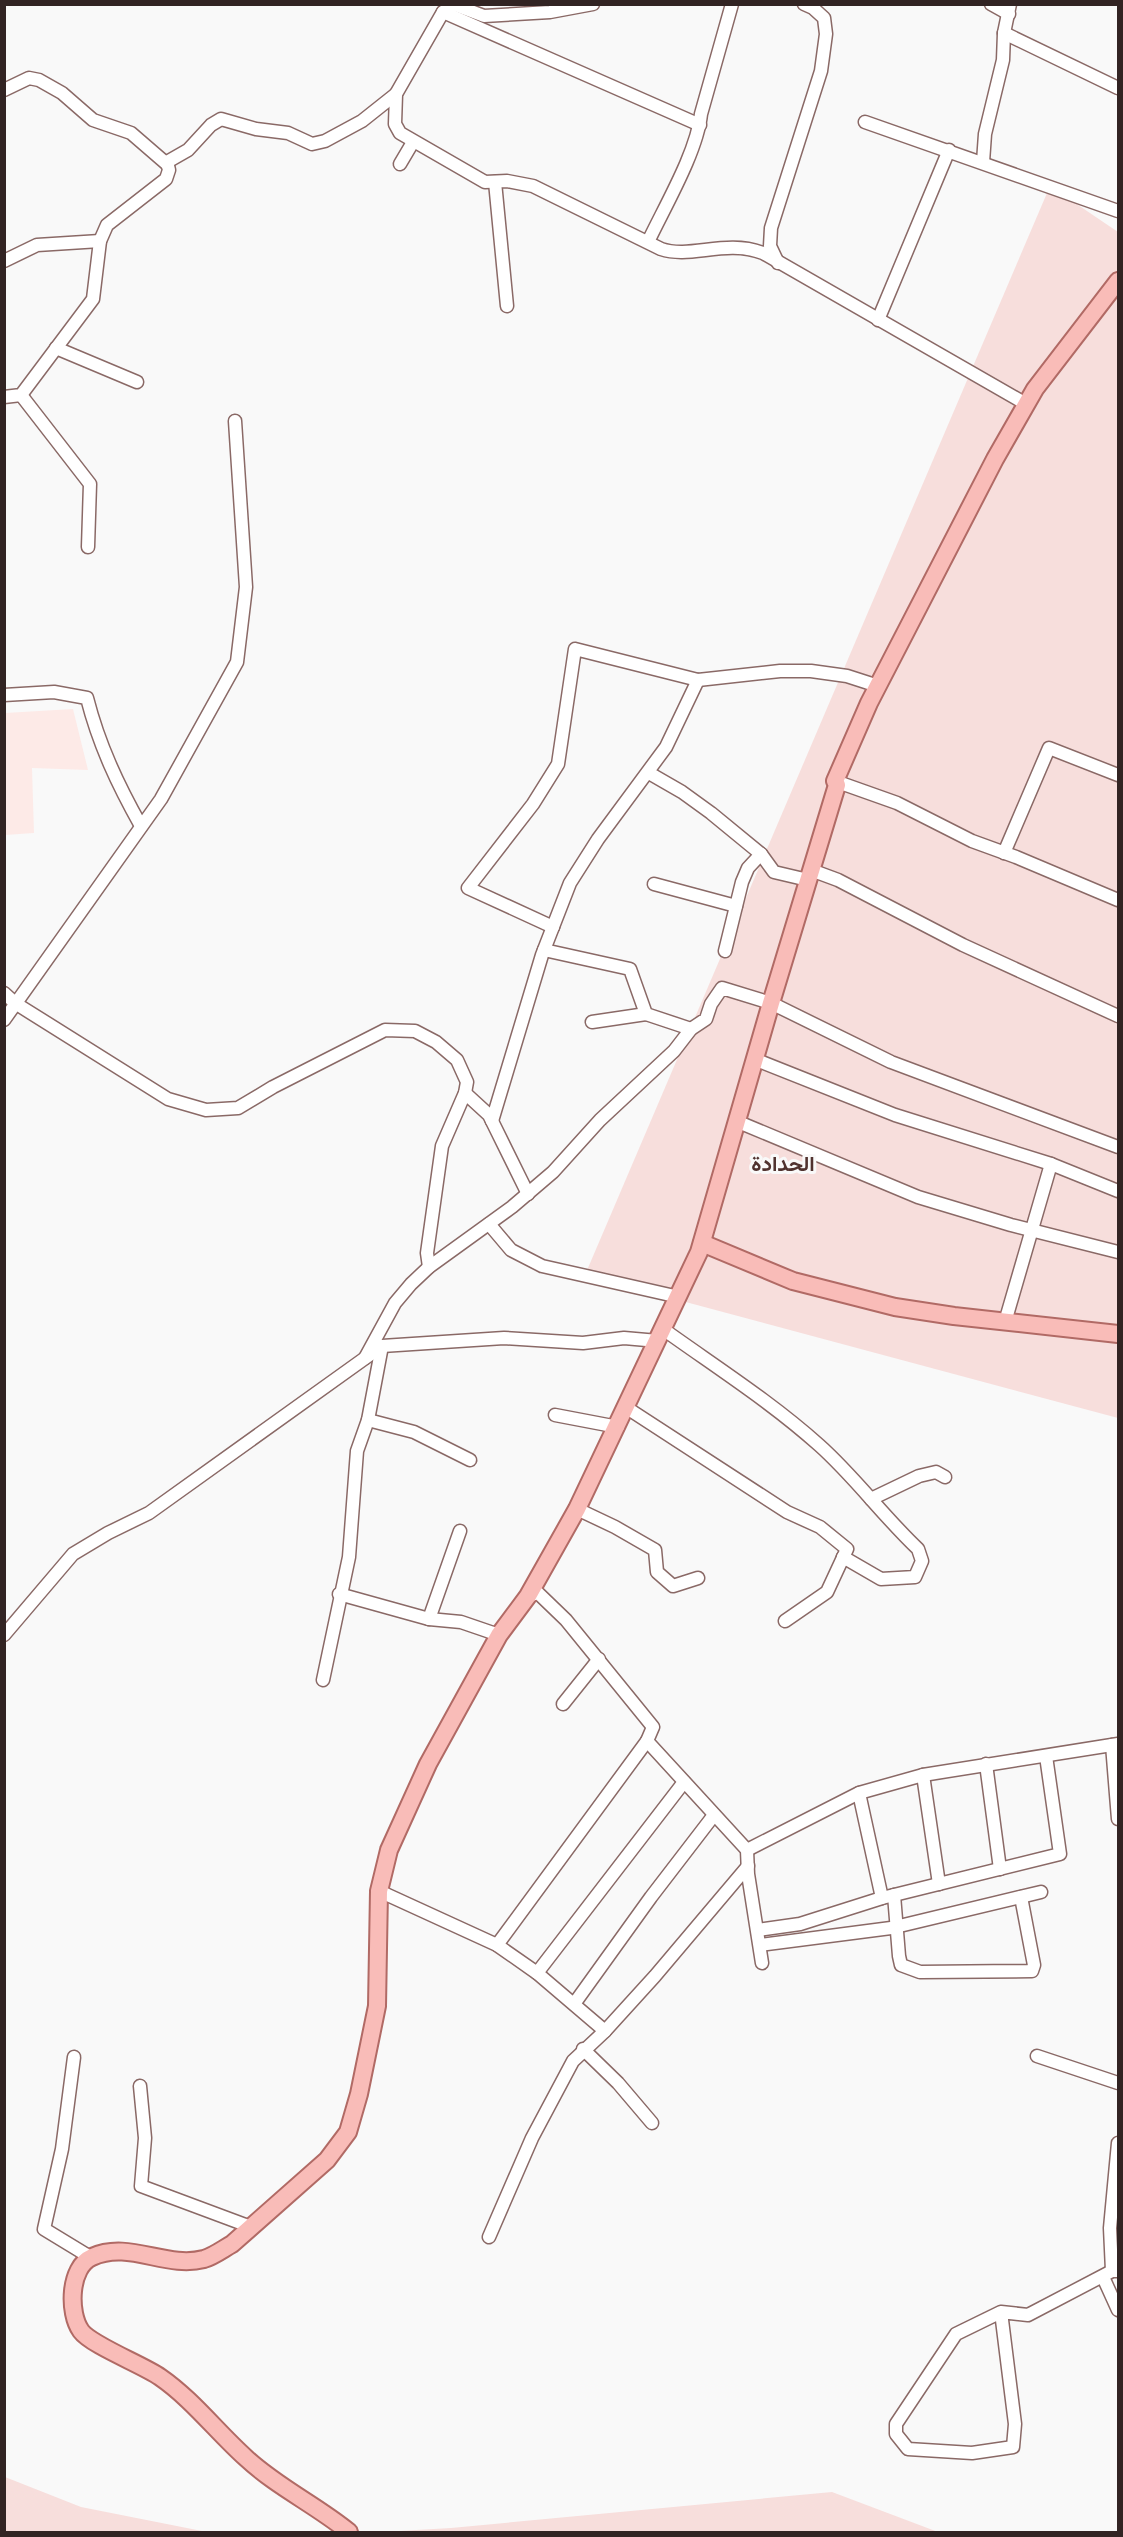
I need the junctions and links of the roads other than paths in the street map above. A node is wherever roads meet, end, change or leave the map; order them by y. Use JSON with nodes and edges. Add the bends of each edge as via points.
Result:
{"nodes":[{"id":1,"x":593,"y":4,"type":"edge"},
{"id":2,"x":732,"y":4,"type":"edge"},
{"id":3,"x":804,"y":4,"type":"edge"},
{"id":4,"x":991,"y":4,"type":"edge"},
{"id":5,"x":1010,"y":9,"type":"edge"},
{"id":6,"x":443,"y":12,"type":"junction"},
{"id":7,"x":1004,"y":33,"type":"junction"},
{"id":8,"x":1119,"y":88,"type":"edge"},
{"id":9,"x":4,"y":90,"type":"edge"},
{"id":10,"x":396,"y":94,"type":"junction"},
{"id":11,"x":865,"y":122,"type":"dead end"},
{"id":12,"x":700,"y":125,"type":"junction"},
{"id":13,"x":412,"y":141,"type":"junction"},
{"id":14,"x":949,"y":150,"type":"junction"},
{"id":15,"x":983,"y":162,"type":"junction"},
{"id":16,"x":400,"y":164,"type":"dead end"},
{"id":17,"x":168,"y":165,"type":"junction"},
{"id":18,"x":495,"y":182,"type":"junction"},
{"id":19,"x":1119,"y":211,"type":"edge"},
{"id":20,"x":100,"y":241,"type":"junction"},
{"id":21,"x":648,"y":242,"type":"junction"},
{"id":22,"x":4,"y":261,"type":"edge"},
{"id":23,"x":778,"y":263,"type":"junction"},
{"id":24,"x":1119,"y":281,"type":"edge"},
{"id":25,"x":507,"y":306,"type":"dead end"},
{"id":26,"x":878,"y":320,"type":"junction"},
{"id":27,"x":56,"y":348,"type":"junction"},
{"id":28,"x":137,"y":382,"type":"dead end"},
{"id":29,"x":21,"y":395,"type":"junction"},
{"id":30,"x":4,"y":397,"type":"edge"},
{"id":31,"x":1026,"y":404,"type":"junction"},
{"id":32,"x":236,"y":421,"type":"dead end"},
{"id":33,"x":88,"y":547,"type":"dead end"},
{"id":34,"x":698,"y":680,"type":"junction"},
{"id":35,"x":878,"y":686,"type":"junction"},
{"id":36,"x":4,"y":695,"type":"edge"},
{"id":37,"x":648,"y":773,"type":"junction"},
{"id":38,"x":1119,"y":776,"type":"edge"},
{"id":39,"x":835,"y":781,"type":"junction"},
{"id":40,"x":141,"y":826,"type":"junction"},
{"id":41,"x":1004,"y":853,"type":"junction"},
{"id":42,"x":761,"y":854,"type":"junction"},
{"id":43,"x":809,"y":875,"type":"junction"},
{"id":44,"x":654,"y":884,"type":"dead end"},
{"id":45,"x":1119,"y":900,"type":"edge"},
{"id":46,"x":736,"y":906,"type":"junction"},
{"id":47,"x":553,"y":927,"type":"junction"},
{"id":48,"x":544,"y":950,"type":"junction"},
{"id":49,"x":725,"y":951,"type":"dead end"},
{"id":50,"x":4,"y":993,"type":"edge"},
{"id":51,"x":15,"y":1003,"type":"junction"},
{"id":52,"x":771,"y":1003,"type":"junction"},
{"id":53,"x":646,"y":1014,"type":"junction"},
{"id":54,"x":1119,"y":1016,"type":"edge"},
{"id":55,"x":4,"y":1020,"type":"edge"},
{"id":56,"x":592,"y":1022,"type":"dead end"},
{"id":57,"x":691,"y":1029,"type":"junction"},
{"id":58,"x":754,"y":1059,"type":"junction"},
{"id":59,"x":465,"y":1093,"type":"junction"},
{"id":60,"x":492,"y":1121,"type":"junction"},
{"id":61,"x":736,"y":1121,"type":"junction"},
{"id":62,"x":1119,"y":1147,"type":"edge"},
{"id":63,"x":1051,"y":1164,"type":"junction"},
{"id":64,"x":1119,"y":1191,"type":"edge"},
{"id":65,"x":528,"y":1194,"type":"junction"},
{"id":66,"x":489,"y":1224,"type":"junction"},
{"id":67,"x":1030,"y":1230,"type":"junction"},
{"id":68,"x":702,"y":1243,"type":"junction"},
{"id":69,"x":1119,"y":1252,"type":"edge"},
{"id":70,"x":429,"y":1267,"type":"junction"},
{"id":71,"x":679,"y":1297,"type":"junction"},
{"id":72,"x":1005,"y":1322,"type":"junction"},
{"id":73,"x":1119,"y":1334,"type":"edge"},
{"id":74,"x":661,"y":1335,"type":"junction"},
{"id":75,"x":382,"y":1346,"type":"junction"},
{"id":76,"x":365,"y":1358,"type":"junction"},
{"id":77,"x":627,"y":1408,"type":"junction"},
{"id":78,"x":555,"y":1415,"type":"dead end"},
{"id":79,"x":368,"y":1420,"type":"junction"},
{"id":80,"x":618,"y":1427,"type":"junction"},
{"id":81,"x":470,"y":1460,"type":"dead end"},
{"id":82,"x":945,"y":1477,"type":"dead end"},
{"id":83,"x":872,"y":1499,"type":"junction"},
{"id":84,"x":577,"y":1509,"type":"junction"},
{"id":85,"x":460,"y":1531,"type":"dead end"},
{"id":86,"x":843,"y":1557,"type":"junction"},
{"id":87,"x":698,"y":1578,"type":"dead end"},
{"id":88,"x":339,"y":1594,"type":"junction"},
{"id":89,"x":528,"y":1596,"type":"junction"},
{"id":90,"x":429,"y":1619,"type":"junction"},
{"id":91,"x":785,"y":1621,"type":"dead end"},
{"id":92,"x":4,"y":1635,"type":"edge"},
{"id":93,"x":499,"y":1635,"type":"junction"},
{"id":94,"x":599,"y":1659,"type":"junction"},
{"id":95,"x":323,"y":1680,"type":"dead end"},
{"id":96,"x":563,"y":1704,"type":"dead end"},
{"id":97,"x":647,"y":1741,"type":"junction"},
{"id":98,"x":1115,"y":1744,"type":"edge"},
{"id":99,"x":1046,"y":1756,"type":"junction"},
{"id":100,"x":986,"y":1764,"type":"junction"},
{"id":101,"x":923,"y":1775,"type":"junction"},
{"id":102,"x":684,"y":1782,"type":"junction"},
{"id":103,"x":859,"y":1793,"type":"junction"},
{"id":104,"x":714,"y":1815,"type":"junction"},
{"id":105,"x":1119,"y":1819,"type":"edge"},
{"id":106,"x":747,"y":1850,"type":"junction"},
{"id":107,"x":748,"y":1866,"type":"junction"},
{"id":108,"x":1000,"y":1869,"type":"junction"},
{"id":109,"x":939,"y":1884,"type":"junction"},
{"id":110,"x":379,"y":1891,"type":"junction"},
{"id":111,"x":1041,"y":1892,"type":"dead end"},
{"id":112,"x":888,"y":1897,"type":"junction"},
{"id":113,"x":1021,"y":1897,"type":"junction"},
{"id":114,"x":896,"y":1926,"type":"junction"},
{"id":115,"x":758,"y":1930,"type":"junction"},
{"id":116,"x":497,"y":1945,"type":"junction"},
{"id":117,"x":760,"y":1946,"type":"junction"},
{"id":118,"x":762,"y":1963,"type":"dead end"},
{"id":119,"x":537,"y":1972,"type":"junction"},
{"id":120,"x":574,"y":2004,"type":"junction"},
{"id":121,"x":605,"y":2031,"type":"junction"},
{"id":122,"x":583,"y":2049,"type":"junction"},
{"id":123,"x":1038,"y":2056,"type":"dead end"},
{"id":124,"x":74,"y":2057,"type":"dead end"},
{"id":125,"x":1119,"y":2083,"type":"edge"},
{"id":126,"x":140,"y":2086,"type":"dead end"},
{"id":127,"x":652,"y":2122,"type":"dead end"},
{"id":128,"x":1119,"y":2143,"type":"edge"},
{"id":129,"x":251,"y":2228,"type":"junction"},
{"id":130,"x":489,"y":2238,"type":"dead end"},
{"id":131,"x":90,"y":2257,"type":"junction"},
{"id":132,"x":1111,"y":2273,"type":"edge"},
{"id":133,"x":1119,"y":2310,"type":"edge"},
{"id":134,"x":1001,"y":2312,"type":"junction"},
{"id":135,"x":349,"y":2532,"type":"edge"}],
"edges":[{"from":1,"to":6,"type":"street","via":[[484,16],[455,5]]},
{"from":2,"to":12,"type":"street"},
{"from":3,"to":23,"type":"street","via":[[824,18],[825,45],[821,71],[772,223],[770,246]]},
{"from":4,"to":5,"type":"street"},
{"from":5,"to":7,"type":"street"},
{"from":6,"to":10,"type":"street"},
{"from":6,"to":12,"type":"street"},
{"from":7,"to":8,"type":"street"},
{"from":7,"to":15,"type":"street","via":[[1003,60],[985,134]]},
{"from":9,"to":17,"type":"street","via":[[29,78],[39,81],[62,93],[93,120],[131,133]]},
{"from":10,"to":13,"type":"street","via":[[396,124],[400,133]]},
{"from":10,"to":17,"type":"street","via":[[362,121],[312,144],[288,133],[221,119]]},
{"from":11,"to":14,"type":"street"},
{"from":12,"to":21,"type":"street"},
{"from":13,"to":16,"type":"street"},
{"from":13,"to":18,"type":"street","via":[[485,182]]},
{"from":14,"to":15,"type":"street"},
{"from":14,"to":26,"type":"street"},
{"from":15,"to":19,"type":"street"},
{"from":17,"to":20,"type":"street","via":[[166,179],[107,225]]},
{"from":18,"to":21,"type":"street","via":[[533,186]]},
{"from":18,"to":25,"type":"street"},
{"from":20,"to":22,"type":"street","via":[[37,246]]},
{"from":20,"to":27,"type":"street","via":[[93,299]]},
{"from":21,"to":23,"type":"street","via":[[669,251],[747,248]]},
{"from":23,"to":26,"type":"street"},
{"from":24,"to":31,"type":"main road"},
{"from":26,"to":31,"type":"street"},
{"from":27,"to":28,"type":"street"},
{"from":27,"to":29,"type":"street"},
{"from":29,"to":30,"type":"street"},
{"from":29,"to":33,"type":"street","via":[[90,484]]},
{"from":31,"to":35,"type":"main road"},
{"from":32,"to":40,"type":"street","via":[[246,587],[237,662]]},
{"from":34,"to":35,"type":"street","via":[[811,671]]},
{"from":34,"to":37,"type":"street","via":[[672,739]]},
{"from":34,"to":47,"type":"street","via":[[575,649],[558,764],[533,804],[468,888]]},
{"from":35,"to":39,"type":"main road"},
{"from":36,"to":40,"type":"street","via":[[54,692],[87,699],[96,734]]},
{"from":37,"to":42,"type":"street","via":[[682,792]]},
{"from":37,"to":47,"type":"street","via":[[579,866]]},
{"from":38,"to":41,"type":"street","via":[[1049,748]]},
{"from":39,"to":41,"type":"street","via":[[897,803]]},
{"from":39,"to":43,"type":"main road","via":[[837,786]]},
{"from":40,"to":51,"type":"street"},
{"from":41,"to":45,"type":"street"},
{"from":42,"to":43,"type":"street","via":[[774,872]]},
{"from":42,"to":46,"type":"street","via":[[748,868]]},
{"from":43,"to":52,"type":"main road"},
{"from":43,"to":54,"type":"street","via":[[838,880],[963,945]]},
{"from":44,"to":46,"type":"street"},
{"from":46,"to":49,"type":"street"},
{"from":47,"to":48,"type":"street"},
{"from":48,"to":53,"type":"street","via":[[630,969]]},
{"from":48,"to":60,"type":"street"},
{"from":50,"to":51,"type":"street"},
{"from":51,"to":55,"type":"street"},
{"from":51,"to":59,"type":"street","via":[[168,1098],[206,1110],[238,1108],[385,1030],[415,1031],[436,1042],[457,1060],[467,1082]]},
{"from":52,"to":57,"type":"street","via":[[722,988],[706,1019]]},
{"from":52,"to":58,"type":"main road"},
{"from":52,"to":62,"type":"street","via":[[891,1062]]},
{"from":53,"to":56,"type":"street"},
{"from":53,"to":57,"type":"street"},
{"from":57,"to":65,"type":"street","via":[[674,1051]]},
{"from":58,"to":61,"type":"main road"},
{"from":58,"to":63,"type":"street","via":[[894,1115]]},
{"from":59,"to":60,"type":"street"},
{"from":59,"to":70,"type":"street","via":[[442,1146],[427,1252]]},
{"from":60,"to":65,"type":"street"},
{"from":61,"to":67,"type":"street","via":[[918,1197]]},
{"from":61,"to":68,"type":"main road"},
{"from":63,"to":64,"type":"street"},
{"from":63,"to":67,"type":"street"},
{"from":65,"to":66,"type":"street"},
{"from":66,"to":70,"type":"street"},
{"from":66,"to":71,"type":"street","via":[[511,1250],[542,1266]]},
{"from":67,"to":69,"type":"street"},
{"from":67,"to":72,"type":"street"},
{"from":68,"to":71,"type":"main road"},
{"from":68,"to":72,"type":"main road","via":[[814,1287],[895,1307]]},
{"from":70,"to":76,"type":"street","via":[[395,1303]]},
{"from":71,"to":74,"type":"main road"},
{"from":72,"to":73,"type":"main road"},
{"from":74,"to":75,"type":"street","via":[[583,1343],[504,1338]]},
{"from":74,"to":77,"type":"main road"},
{"from":74,"to":83,"type":"street","via":[[790,1420]]},
{"from":75,"to":76,"type":"street"},
{"from":75,"to":79,"type":"street"},
{"from":76,"to":92,"type":"street","via":[[150,1513],[73,1554]]},
{"from":77,"to":80,"type":"main road"},
{"from":77,"to":86,"type":"street","via":[[787,1512],[820,1527],[847,1549]]},
{"from":78,"to":80,"type":"street"},
{"from":79,"to":81,"type":"street","via":[[414,1432]]},
{"from":79,"to":88,"type":"street","via":[[357,1451],[349,1557]]},
{"from":80,"to":84,"type":"main road"},
{"from":82,"to":83,"type":"street","via":[[936,1472],[919,1476]]},
{"from":83,"to":86,"type":"street","via":[[918,1549],[922,1561],[915,1577],[881,1579]]},
{"from":84,"to":87,"type":"street","via":[[655,1550],[657,1572],[673,1586]]},
{"from":84,"to":89,"type":"main road"},
{"from":85,"to":90,"type":"street"},
{"from":86,"to":91,"type":"street","via":[[827,1592]]},
{"from":88,"to":90,"type":"street"},
{"from":88,"to":95,"type":"street"},
{"from":89,"to":93,"type":"main road"},
{"from":89,"to":94,"type":"street","via":[[538,1593]]},
{"from":90,"to":93,"type":"street","via":[[461,1622]]},
{"from":93,"to":110,"type":"main road","via":[[428,1764],[389,1850]]},
{"from":94,"to":96,"type":"street"},
{"from":94,"to":97,"type":"street","via":[[653,1727]]},
{"from":97,"to":102,"type":"street"},
{"from":97,"to":116,"type":"street"},
{"from":98,"to":99,"type":"street"},
{"from":98,"to":105,"type":"street"},
{"from":99,"to":100,"type":"street"},
{"from":99,"to":108,"type":"street","via":[[1060,1854]]},
{"from":100,"to":101,"type":"street"},
{"from":100,"to":108,"type":"street"},
{"from":101,"to":103,"type":"street"},
{"from":101,"to":109,"type":"street"},
{"from":102,"to":104,"type":"street"},
{"from":102,"to":119,"type":"street"},
{"from":103,"to":106,"type":"street"},
{"from":103,"to":112,"type":"street"},
{"from":104,"to":106,"type":"street"},
{"from":104,"to":120,"type":"street"},
{"from":106,"to":107,"type":"street"},
{"from":107,"to":115,"type":"street"},
{"from":107,"to":121,"type":"street"},
{"from":108,"to":109,"type":"street"},
{"from":109,"to":112,"type":"street"},
{"from":110,"to":116,"type":"street"},
{"from":110,"to":129,"type":"main road","via":[[377,2006],[348,2132],[327,2160]]},
{"from":111,"to":113,"type":"street"},
{"from":112,"to":114,"type":"street"},
{"from":112,"to":115,"type":"street","via":[[800,1924]]},
{"from":113,"to":114,"type":"street"},
{"from":113,"to":114,"type":"street","via":[[1032,1971],[920,1972],[901,1965]]},
{"from":114,"to":117,"type":"street"},
{"from":115,"to":117,"type":"street"},
{"from":116,"to":119,"type":"street"},
{"from":117,"to":118,"type":"street"},
{"from":119,"to":120,"type":"street"},
{"from":120,"to":121,"type":"street"},
{"from":121,"to":122,"type":"street"},
{"from":122,"to":127,"type":"street"},
{"from":122,"to":130,"type":"street","via":[[532,2138]]},
{"from":123,"to":125,"type":"street"},
{"from":124,"to":131,"type":"street","via":[[63,2149],[44,2229]]},
{"from":126,"to":129,"type":"street","via":[[145,2138],[141,2186]]},
{"from":128,"to":132,"type":"street","via":[[1110,2228]]},
{"from":129,"to":131,"type":"main road","via":[[204,2259],[177,2260],[121,2250]]},
{"from":131,"to":135,"type":"main road","via":[[76,2276],[71,2301],[81,2331],[159,2377],[186,2398],[245,2458]]},
{"from":132,"to":133,"type":"street"},
{"from":132,"to":134,"type":"street","via":[[1028,2315]]},
{"from":134,"to":134,"type":"street","via":[[1016,2424],[1012,2447],[972,2453],[908,2450],[896,2434],[896,2424],[956,2334]]}]}
